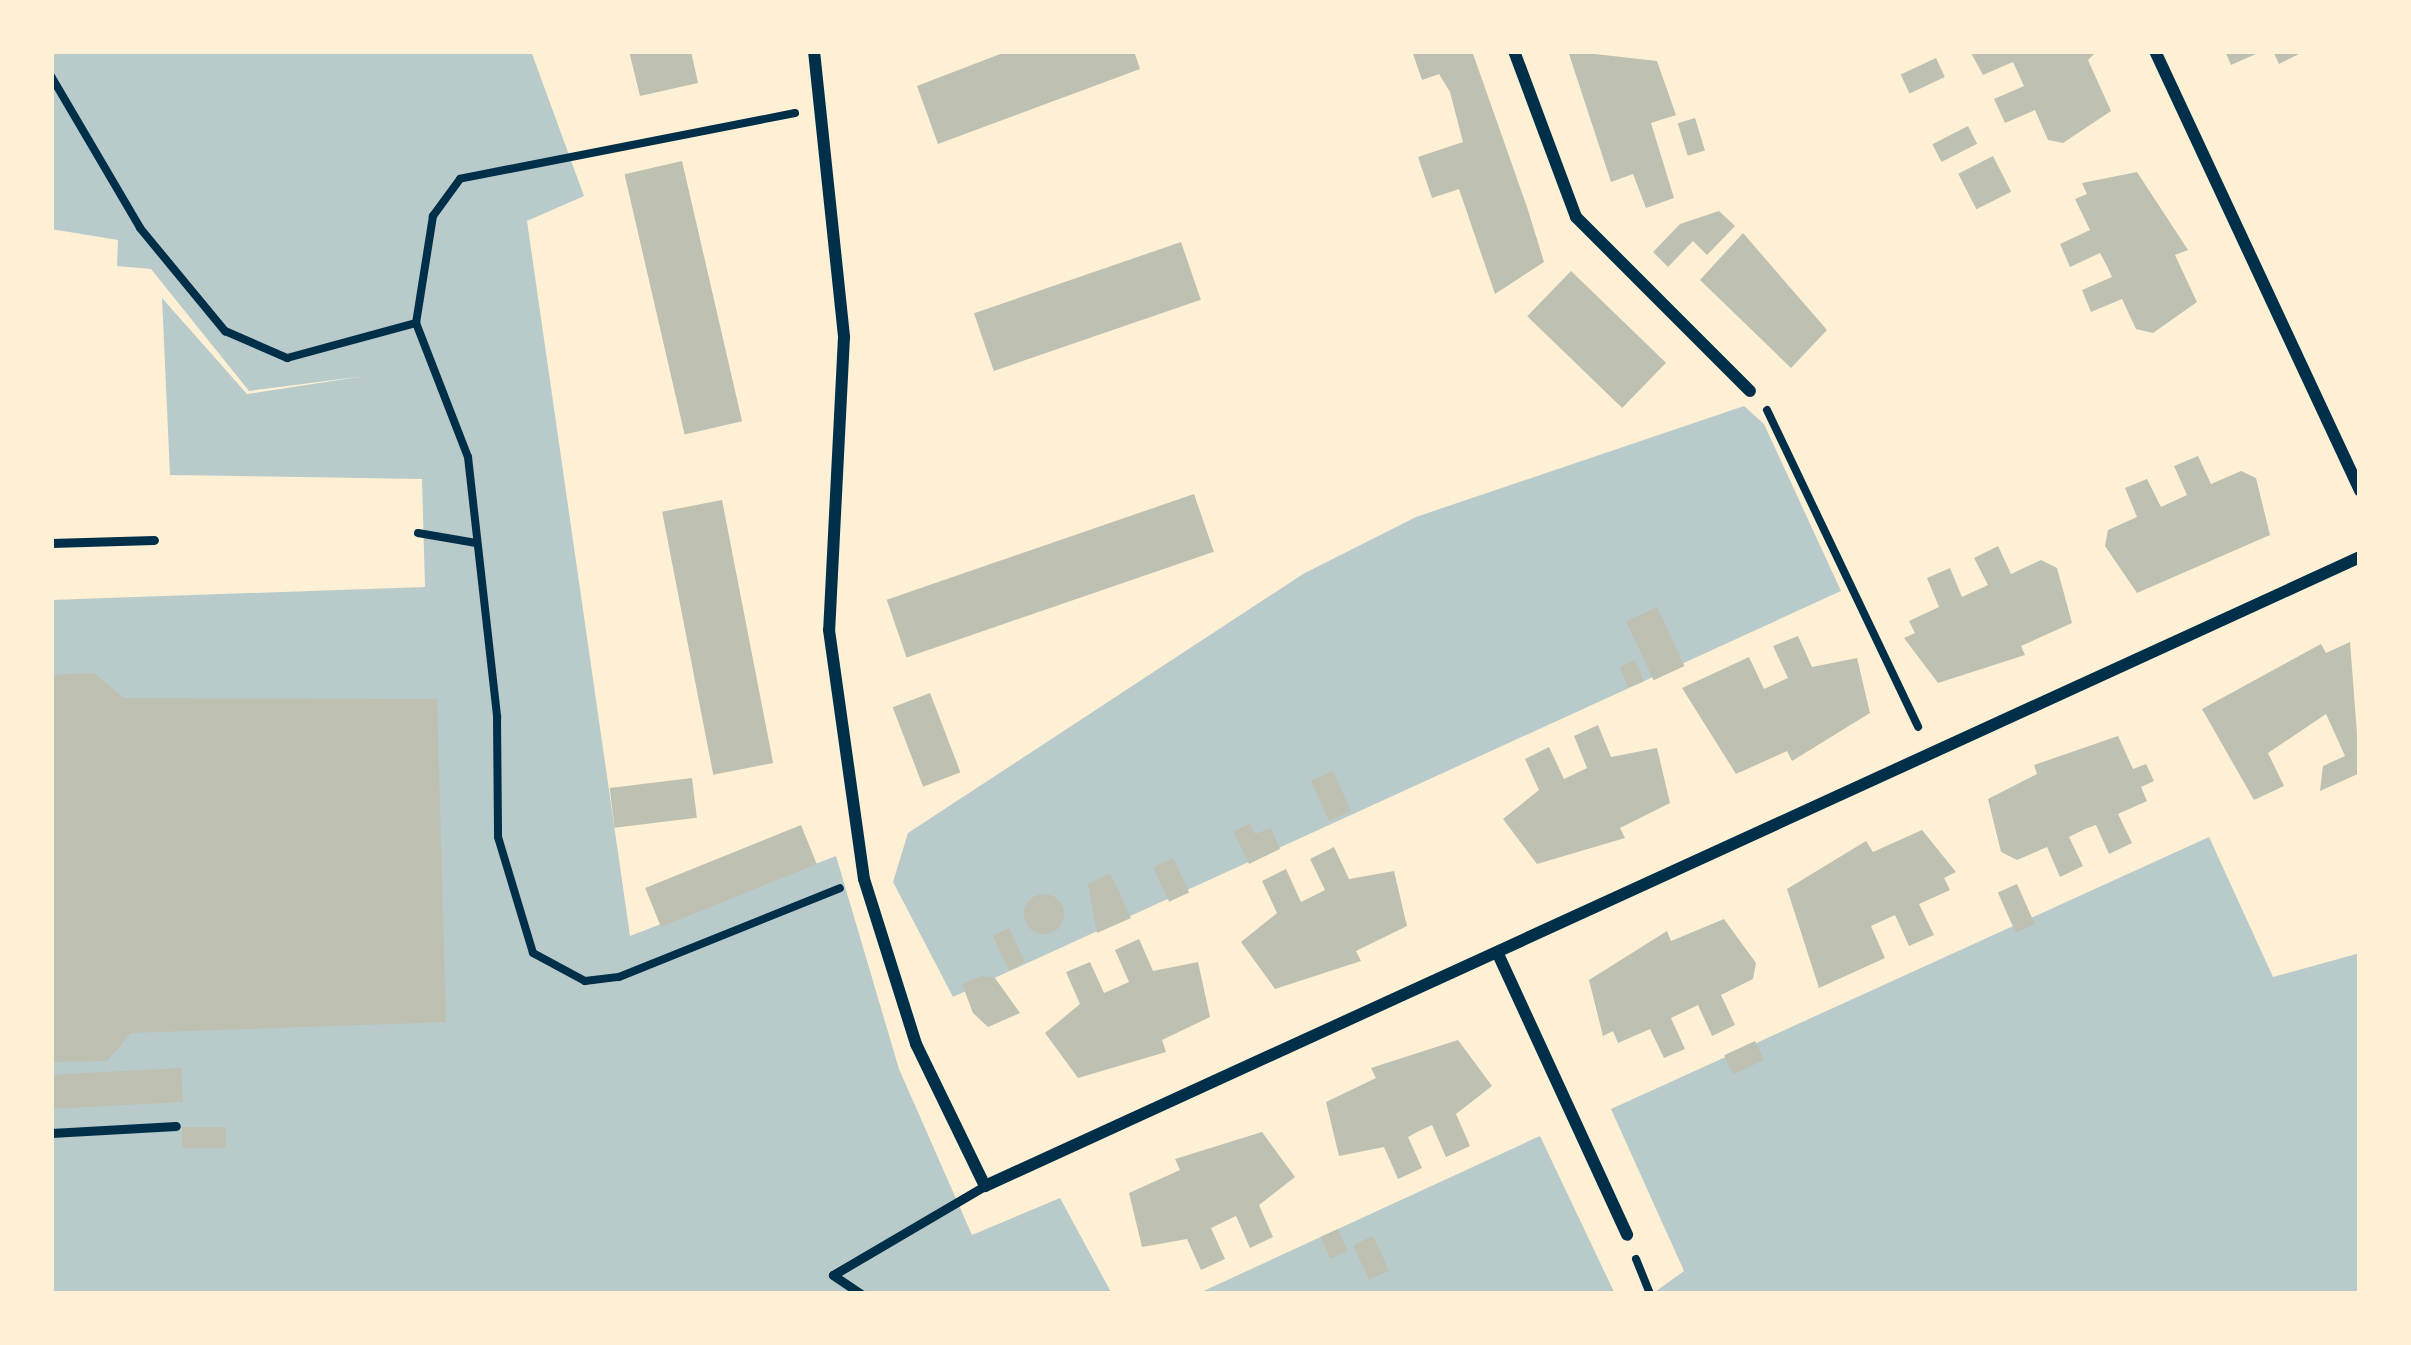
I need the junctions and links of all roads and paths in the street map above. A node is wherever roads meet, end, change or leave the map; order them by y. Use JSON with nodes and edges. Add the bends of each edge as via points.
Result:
{"nodes":[{"id":1,"x":814,"y":51,"type":"edge"},
{"id":2,"x":1514,"y":51,"type":"edge"},
{"id":3,"x":2155,"y":51,"type":"edge"},
{"id":4,"x":51,"y":76,"type":"edge"},
{"id":5,"x":825,"y":107,"type":"junction"},
{"id":6,"x":416,"y":323,"type":"junction"},
{"id":7,"x":1750,"y":391,"type":"joint"},
{"id":8,"x":2360,"y":491,"type":"edge"},
{"id":9,"x":418,"y":533,"type":"dead end"},
{"id":10,"x":154,"y":540,"type":"dead end"},
{"id":11,"x":51,"y":543,"type":"edge"},
{"id":12,"x":476,"y":543,"type":"junction"},
{"id":13,"x":2360,"y":557,"type":"edge"},
{"id":14,"x":1929,"y":750,"type":"junction"},
{"id":15,"x":864,"y":879,"type":"junction"},
{"id":16,"x":1498,"y":954,"type":"junction"},
{"id":17,"x":176,"y":1126,"type":"dead end"},
{"id":18,"x":51,"y":1133,"type":"edge"},
{"id":19,"x":985,"y":1186,"type":"junction"},
{"id":20,"x":1627,"y":1235,"type":"dead end"},
{"id":21,"x":862,"y":1294,"type":"edge"}],
"edges":[{"from":1,"to":5,"type":"street"},
{"from":2,"to":7,"type":"street","via":[[1576,217]]},
{"from":3,"to":8,"type":"street"},
{"from":4,"to":6,"type":"path","via":[[140,228],[225,331],[287,358]]},
{"from":5,"to":6,"type":"path","via":[[460,179],[433,216]]},
{"from":5,"to":15,"type":"street","via":[[844,337],[829,630]]},
{"from":6,"to":12,"type":"path","via":[[457,410]]},
{"from":7,"to":14,"type":"path","via":[[1775,422]]},
{"from":9,"to":12,"type":"path"},
{"from":10,"to":11,"type":"lane"},
{"from":12,"to":15,"type":"path","via":[[497,837],[533,953],[585,981],[619,977]]},
{"from":13,"to":14,"type":"street"},
{"from":14,"to":16,"type":"street"},
{"from":15,"to":19,"type":"street","via":[[916,1044]]},
{"from":16,"to":19,"type":"street"},
{"from":16,"to":20,"type":"street"},
{"from":17,"to":18,"type":"lane"},
{"from":19,"to":21,"type":"lane","via":[[833,1275]]}]}
